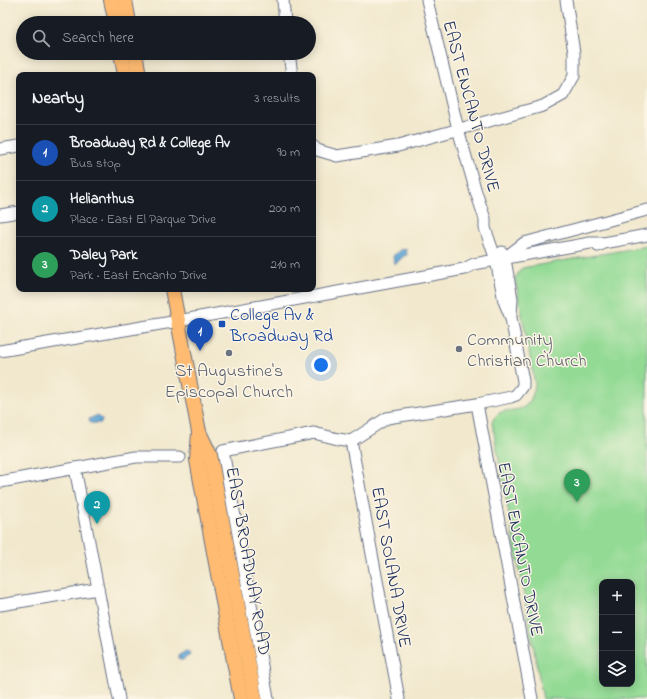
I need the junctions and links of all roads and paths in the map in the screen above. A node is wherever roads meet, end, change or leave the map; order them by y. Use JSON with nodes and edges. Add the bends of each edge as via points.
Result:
{"nodes":[{"id":1,"x":111,"y":0,"type":"edge"},
{"id":2,"x":125,"y":0,"type":"edge"},
{"id":3,"x":283,"y":0,"type":"edge"},
{"id":4,"x":427,"y":0,"type":"edge"},
{"id":5,"x":566,"y":0,"type":"edge"},
{"id":6,"x":114,"y":16,"type":"edge"},
{"id":7,"x":128,"y":16,"type":"edge"},
{"id":8,"x":284,"y":16,"type":"edge"},
{"id":9,"x":122,"y":60,"type":"edge"},
{"id":10,"x":136,"y":60,"type":"edge"},
{"id":11,"x":290,"y":60,"type":"edge"},
{"id":12,"x":124,"y":72,"type":"edge"},
{"id":13,"x":138,"y":72,"type":"edge"},
{"id":14,"x":292,"y":72,"type":"edge"},
{"id":15,"x":458,"y":129,"type":"junction"},
{"id":16,"x":16,"y":146,"type":"edge"},
{"id":17,"x":0,"y":149,"type":"edge"},
{"id":18,"x":316,"y":149,"type":"edge"},
{"id":19,"x":647,"y":210,"type":"edge"},
{"id":20,"x":16,"y":212,"type":"edge"},
{"id":21,"x":0,"y":215,"type":"edge"},
{"id":22,"x":647,"y":235,"type":"edge"},
{"id":23,"x":501,"y":262,"type":"junction"},
{"id":24,"x":173,"y":292,"type":"edge"},
{"id":25,"x":178,"y":321,"type":"junction"},
{"id":26,"x":0,"y":352,"type":"edge"},
{"id":27,"x":477,"y":404,"type":"junction"},
{"id":28,"x":199,"y":432,"type":"junction"},
{"id":29,"x":351,"y":440,"type":"junction"},
{"id":30,"x":180,"y":457,"type":"dead end"},
{"id":31,"x":75,"y":468,"type":"junction"},
{"id":32,"x":0,"y":482,"type":"edge"},
{"id":33,"x":98,"y":589,"type":"junction"},
{"id":34,"x":0,"y":605,"type":"edge"},
{"id":35,"x":119,"y":699,"type":"edge"},
{"id":36,"x":242,"y":699,"type":"edge"},
{"id":37,"x":255,"y":699,"type":"edge"},
{"id":38,"x":268,"y":699,"type":"edge"},
{"id":39,"x":399,"y":699,"type":"edge"},
{"id":40,"x":532,"y":699,"type":"edge"}],
"edges":[{"from":1,"to":6,"type":"main road"},
{"from":2,"to":7,"type":"main road"},
{"from":3,"to":8,"type":"street"},
{"from":4,"to":15,"type":"street","name":"EAST ENCANTO DRIVE"},
{"from":5,"to":15,"type":"street","via":[[574,53],[574,76],[563,94],[543,106]]},
{"from":9,"to":12,"type":"main road"},
{"from":10,"to":13,"type":"main road"},
{"from":11,"to":14,"type":"street"},
{"from":15,"to":18,"type":"street","via":[[398,146],[337,156]]},
{"from":15,"to":23,"type":"street","name":"EAST ENCANTO DRIVE","via":[[485,219],[485,228]]},
{"from":16,"to":17,"type":"street"},
{"from":19,"to":23,"type":"street","via":[[524,244]]},
{"from":20,"to":21,"type":"street"},
{"from":22,"to":23,"type":"street","via":[[590,243]]},
{"from":23,"to":25,"type":"street","via":[[474,264],[464,269]]},
{"from":23,"to":27,"type":"street","name":"EAST ENCANTO DRIVE","via":[[504,300],[511,318],[523,386],[511,397]]},
{"from":24,"to":25,"type":"main road","name":"EAST BROADWAY ROAD"},
{"from":25,"to":26,"type":"street"},
{"from":25,"to":28,"type":"main road","name":"EAST BROADWAY ROAD"},
{"from":27,"to":29,"type":"street","via":[[387,418]]},
{"from":27,"to":40,"type":"street","name":"EAST ENCANTO DRIVE"},
{"from":28,"to":36,"type":"main road","name":"EAST BROADWAY ROAD","via":[[197,460]]},
{"from":28,"to":37,"type":"main road","name":"EAST BROADWAY ROAD","via":[[210,455]]},
{"from":29,"to":38,"type":"street","via":[[314,433],[222,451]]},
{"from":29,"to":39,"type":"street","name":"EAST SOLANA DRIVE"},
{"from":30,"to":31,"type":"street","via":[[136,457]]},
{"from":31,"to":32,"type":"street"},
{"from":31,"to":33,"type":"street"},
{"from":33,"to":34,"type":"street"},
{"from":33,"to":35,"type":"street"}]}
